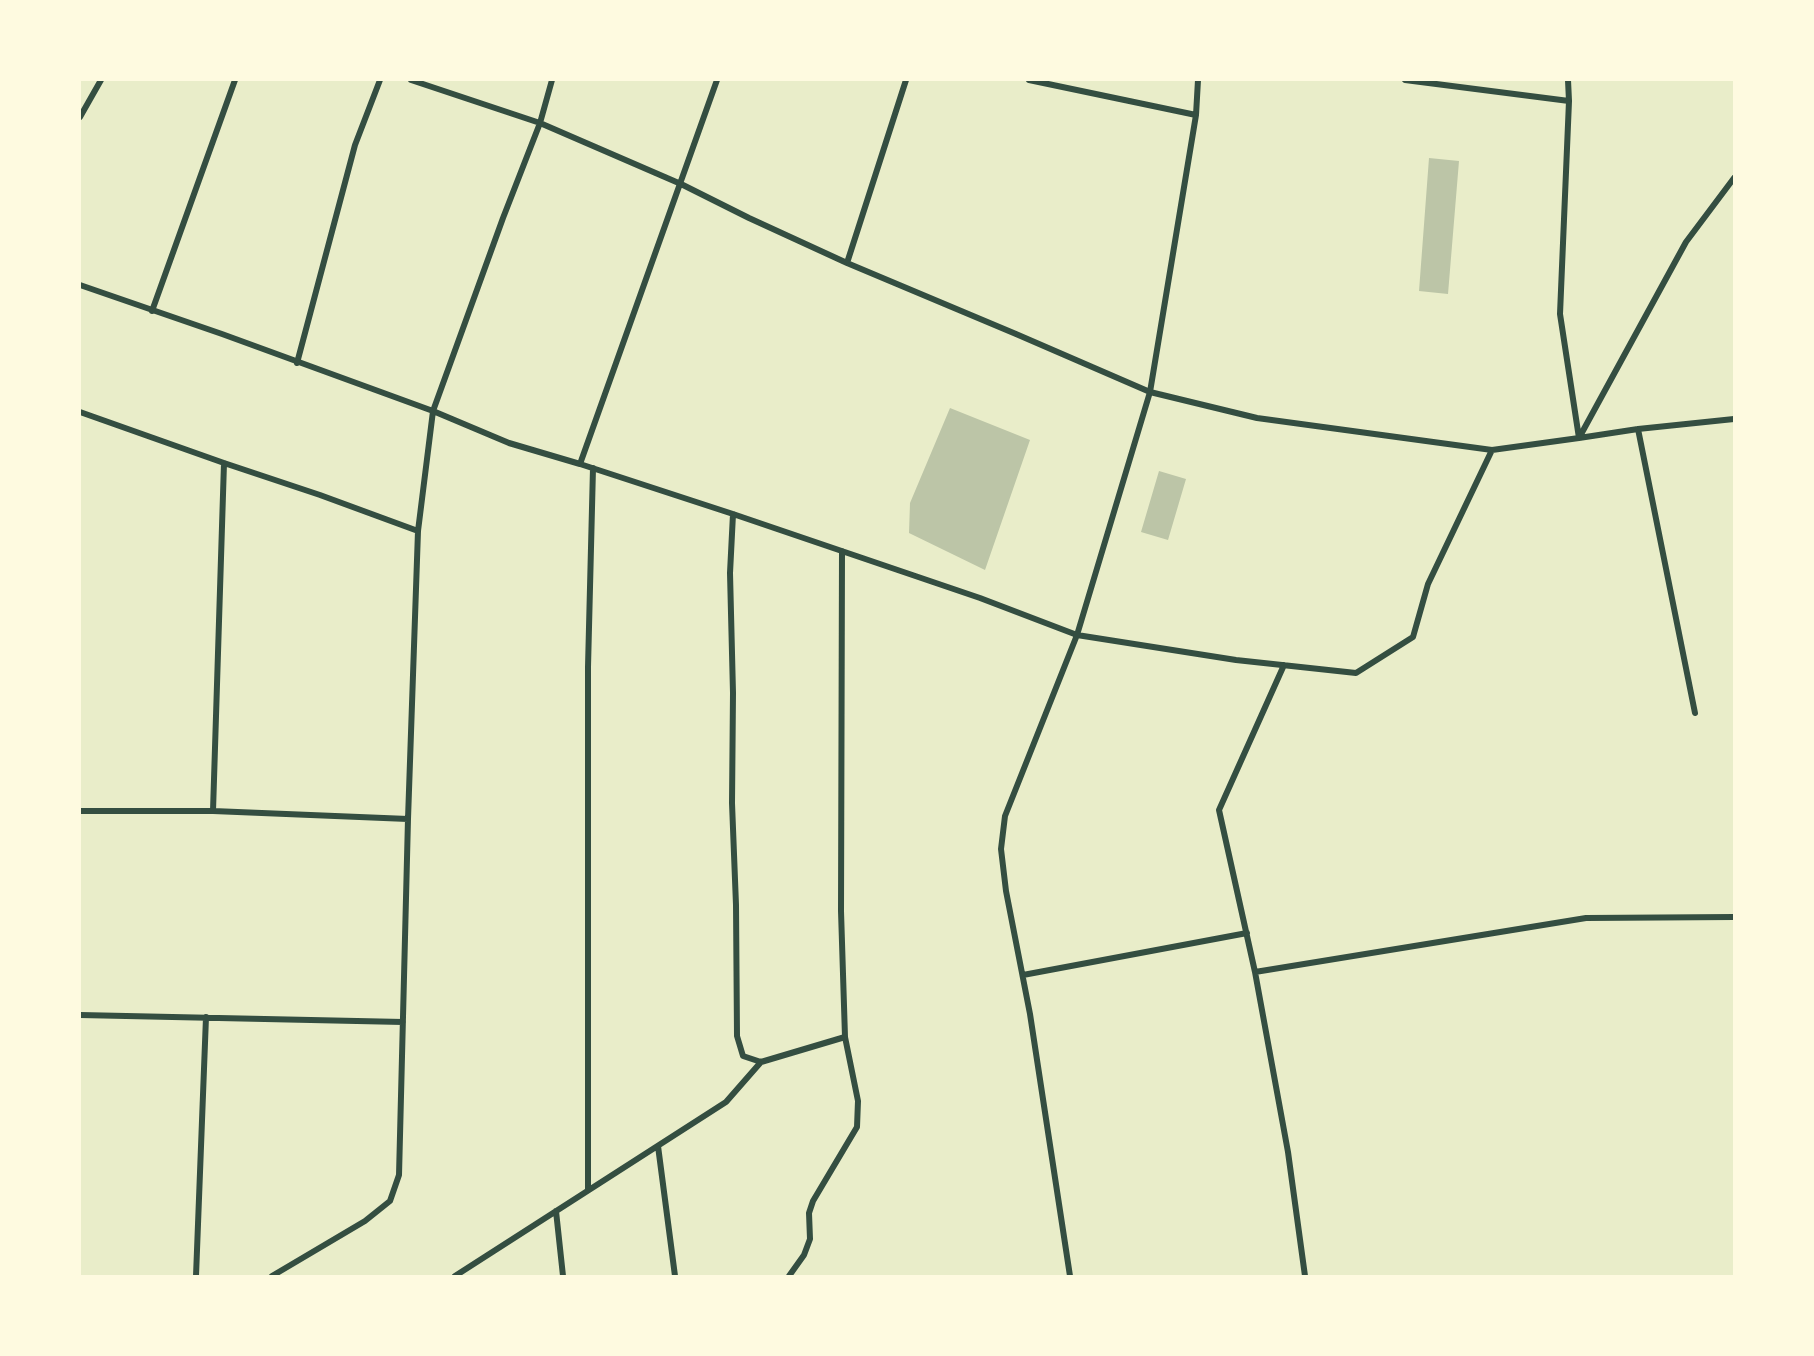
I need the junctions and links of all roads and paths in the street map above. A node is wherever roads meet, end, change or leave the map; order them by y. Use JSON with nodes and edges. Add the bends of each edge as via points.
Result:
{"nodes":[{"id":1,"x":101,"y":80,"type":"edge"},
{"id":2,"x":236,"y":80,"type":"edge"},
{"id":3,"x":380,"y":80,"type":"edge"},
{"id":4,"x":411,"y":80,"type":"edge"},
{"id":5,"x":552,"y":80,"type":"edge"},
{"id":6,"x":717,"y":80,"type":"edge"},
{"id":7,"x":906,"y":80,"type":"edge"},
{"id":8,"x":1029,"y":80,"type":"edge"},
{"id":9,"x":1198,"y":80,"type":"edge"},
{"id":10,"x":1405,"y":80,"type":"edge"},
{"id":11,"x":1568,"y":80,"type":"edge"},
{"id":12,"x":1569,"y":101,"type":"junction"},
{"id":13,"x":1196,"y":115,"type":"junction"},
{"id":14,"x":80,"y":117,"type":"edge"},
{"id":15,"x":540,"y":123,"type":"junction"},
{"id":16,"x":1734,"y":178,"type":"edge"},
{"id":17,"x":681,"y":184,"type":"junction"},
{"id":18,"x":847,"y":263,"type":"junction"},
{"id":19,"x":80,"y":285,"type":"edge"},
{"id":20,"x":152,"y":311,"type":"junction"},
{"id":21,"x":297,"y":363,"type":"junction"},
{"id":22,"x":1150,"y":392,"type":"junction"},
{"id":23,"x":433,"y":411,"type":"junction"},
{"id":24,"x":80,"y":412,"type":"edge"},
{"id":25,"x":1734,"y":419,"type":"edge"},
{"id":26,"x":1638,"y":429,"type":"junction"},
{"id":27,"x":1579,"y":438,"type":"junction"},
{"id":28,"x":1492,"y":450,"type":"junction"},
{"id":29,"x":224,"y":463,"type":"junction"},
{"id":30,"x":580,"y":464,"type":"junction"},
{"id":31,"x":593,"y":468,"type":"junction"},
{"id":32,"x":733,"y":514,"type":"junction"},
{"id":33,"x":418,"y":531,"type":"junction"},
{"id":34,"x":842,"y":551,"type":"junction"},
{"id":35,"x":1077,"y":635,"type":"junction"},
{"id":36,"x":1284,"y":665,"type":"junction"},
{"id":37,"x":1695,"y":713,"type":"dead end"},
{"id":38,"x":80,"y":811,"type":"edge"},
{"id":39,"x":213,"y":811,"type":"junction"},
{"id":40,"x":408,"y":819,"type":"junction"},
{"id":41,"x":1734,"y":917,"type":"edge"},
{"id":42,"x":1247,"y":933,"type":"junction"},
{"id":43,"x":1255,"y":972,"type":"junction"},
{"id":44,"x":1023,"y":975,"type":"junction"},
{"id":45,"x":80,"y":1015,"type":"edge"},
{"id":46,"x":206,"y":1017,"type":"junction"},
{"id":47,"x":403,"y":1022,"type":"junction"},
{"id":48,"x":845,"y":1037,"type":"junction"},
{"id":49,"x":761,"y":1062,"type":"junction"},
{"id":50,"x":658,"y":1146,"type":"junction"},
{"id":51,"x":588,"y":1191,"type":"junction"},
{"id":52,"x":556,"y":1211,"type":"junction"},
{"id":53,"x":196,"y":1276,"type":"edge"},
{"id":54,"x":272,"y":1276,"type":"edge"},
{"id":55,"x":455,"y":1276,"type":"edge"},
{"id":56,"x":563,"y":1276,"type":"edge"},
{"id":57,"x":675,"y":1276,"type":"edge"},
{"id":58,"x":789,"y":1276,"type":"edge"},
{"id":59,"x":1070,"y":1276,"type":"edge"},
{"id":60,"x":1305,"y":1276,"type":"edge"}],
"edges":[{"from":1,"to":14,"type":"street"},
{"from":2,"to":20,"type":"street"},
{"from":3,"to":21,"type":"street","via":[[355,145]]},
{"from":4,"to":15,"type":"street"},
{"from":5,"to":15,"type":"street"},
{"from":6,"to":17,"type":"street"},
{"from":7,"to":18,"type":"street"},
{"from":8,"to":13,"type":"street"},
{"from":9,"to":13,"type":"street"},
{"from":10,"to":12,"type":"street"},
{"from":11,"to":12,"type":"street"},
{"from":12,"to":27,"type":"street","via":[[1560,314]]},
{"from":13,"to":22,"type":"street"},
{"from":15,"to":17,"type":"street"},
{"from":15,"to":23,"type":"street"},
{"from":16,"to":27,"type":"street","via":[[1686,242]]},
{"from":17,"to":18,"type":"street"},
{"from":17,"to":30,"type":"street"},
{"from":18,"to":22,"type":"street"},
{"from":19,"to":20,"type":"street"},
{"from":20,"to":21,"type":"street"},
{"from":21,"to":23,"type":"street"},
{"from":22,"to":28,"type":"street","via":[[1257,418]]},
{"from":22,"to":35,"type":"street"},
{"from":23,"to":30,"type":"street","via":[[509,443]]},
{"from":23,"to":33,"type":"street"},
{"from":24,"to":29,"type":"street"},
{"from":25,"to":26,"type":"street"},
{"from":26,"to":27,"type":"street"},
{"from":26,"to":37,"type":"street"},
{"from":27,"to":28,"type":"street"},
{"from":28,"to":36,"type":"street","via":[[1428,584],[1413,637],[1356,673]]},
{"from":29,"to":33,"type":"street"},
{"from":29,"to":39,"type":"street"},
{"from":30,"to":31,"type":"street"},
{"from":31,"to":32,"type":"street"},
{"from":31,"to":51,"type":"street","via":[[588,667]]},
{"from":32,"to":34,"type":"street"},
{"from":32,"to":49,"type":"street","via":[[730,573],[737,1036],[742,1056]]},
{"from":33,"to":40,"type":"street"},
{"from":34,"to":35,"type":"street"},
{"from":34,"to":48,"type":"street","via":[[841,911]]},
{"from":35,"to":36,"type":"street"},
{"from":35,"to":44,"type":"street","via":[[1005,816],[1000,849]]},
{"from":36,"to":42,"type":"street","via":[[1219,810]]},
{"from":38,"to":39,"type":"street"},
{"from":39,"to":40,"type":"street"},
{"from":40,"to":47,"type":"street"},
{"from":41,"to":43,"type":"street","via":[[1586,918]]},
{"from":42,"to":43,"type":"street"},
{"from":42,"to":44,"type":"street"},
{"from":43,"to":60,"type":"street","via":[[1288,1152]]},
{"from":44,"to":59,"type":"street"},
{"from":45,"to":46,"type":"street"},
{"from":46,"to":47,"type":"street"},
{"from":46,"to":53,"type":"street"},
{"from":47,"to":54,"type":"street","via":[[399,1175],[390,1201],[365,1221]]},
{"from":48,"to":49,"type":"street"},
{"from":48,"to":58,"type":"street","via":[[858,1101],[857,1127],[813,1200],[810,1239]]},
{"from":49,"to":50,"type":"street","via":[[726,1102]]},
{"from":50,"to":51,"type":"street"},
{"from":50,"to":57,"type":"street"},
{"from":51,"to":52,"type":"street"},
{"from":52,"to":55,"type":"street"},
{"from":52,"to":56,"type":"street"}]}
